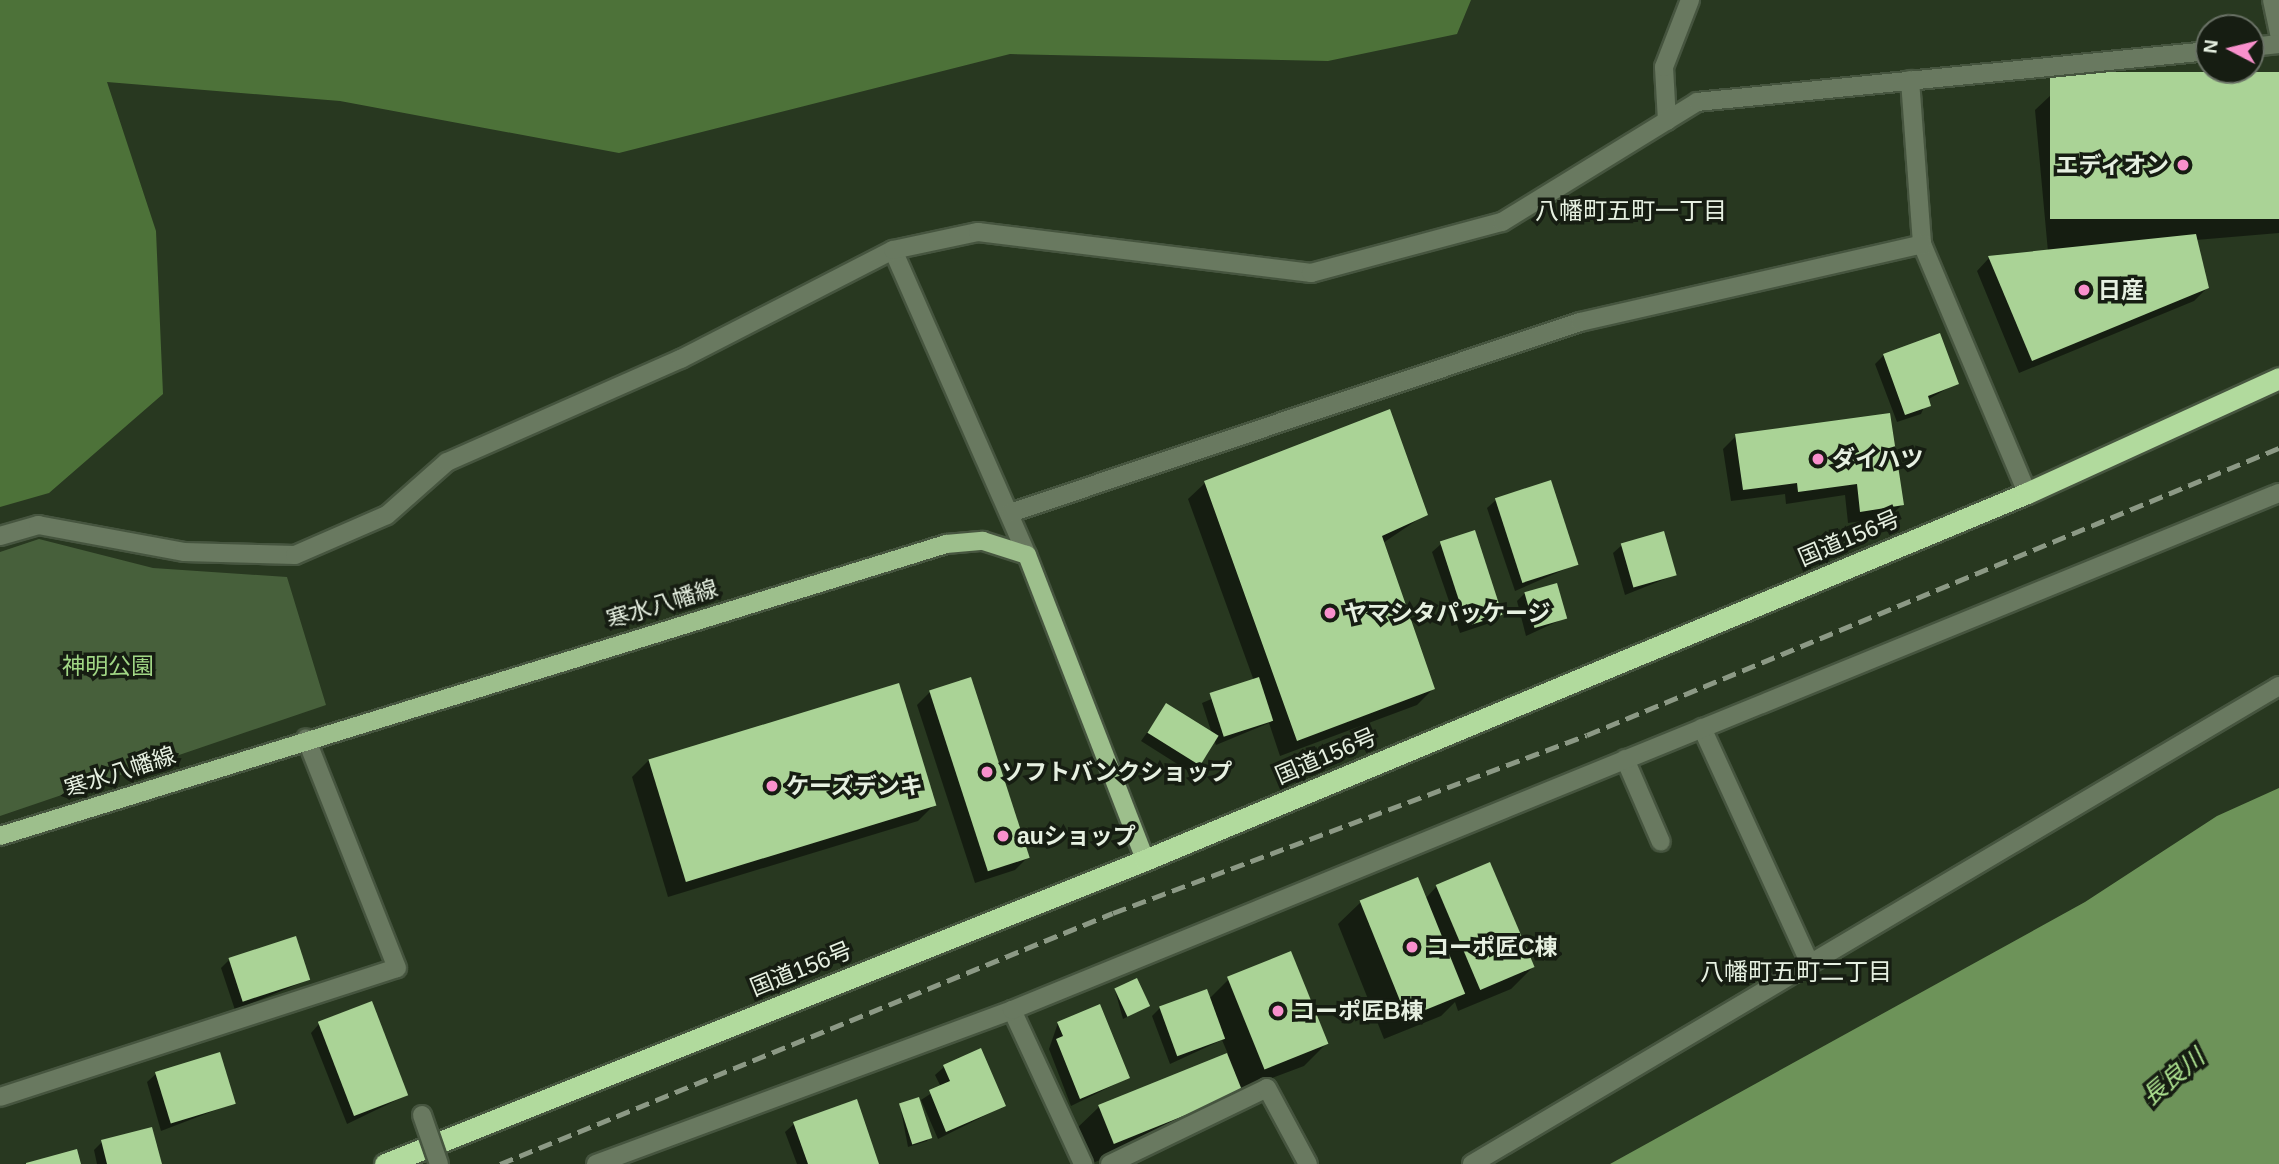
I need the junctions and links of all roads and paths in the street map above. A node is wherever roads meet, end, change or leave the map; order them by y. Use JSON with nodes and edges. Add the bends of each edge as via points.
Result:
{"nodes":[{"id":1,"x":1690,"y":0,"type":"edge"},
{"id":2,"x":2272,"y":0,"type":"edge"},
{"id":3,"x":2279,"y":33,"type":"edge"},
{"id":4,"x":2195,"y":52,"type":"edge"},
{"id":5,"x":1910,"y":80,"type":"junction"},
{"id":6,"x":1667,"y":121,"type":"junction"},
{"id":7,"x":1922,"y":244,"type":"junction"},
{"id":8,"x":893,"y":250,"type":"junction"},
{"id":9,"x":2279,"y":378,"type":"edge"},
{"id":10,"x":2027,"y":492,"type":"junction"},
{"id":11,"x":2279,"y":493,"type":"edge"},
{"id":12,"x":1010,"y":513,"type":"junction"},
{"id":13,"x":0,"y":536,"type":"edge"},
{"id":14,"x":1027,"y":555,"type":"junction"},
{"id":15,"x":2279,"y":686,"type":"edge"},
{"id":16,"x":1702,"y":728,"type":"junction"},
{"id":17,"x":306,"y":738,"type":"junction"},
{"id":18,"x":1625,"y":759,"type":"junction"},
{"id":19,"x":0,"y":836,"type":"edge"},
{"id":20,"x":1661,"y":842,"type":"dead end"},
{"id":21,"x":1145,"y":860,"type":"junction"},
{"id":22,"x":1810,"y":964,"type":"junction"},
{"id":23,"x":1012,"y":1010,"type":"junction"},
{"id":24,"x":0,"y":1097,"type":"edge"},
{"id":25,"x":422,"y":1115,"type":"dead end"},
{"id":26,"x":385,"y":1164,"type":"edge"},
{"id":27,"x":439,"y":1164,"type":"edge"},
{"id":28,"x":596,"y":1164,"type":"edge"},
{"id":29,"x":1083,"y":1164,"type":"edge"},
{"id":30,"x":1111,"y":1164,"type":"edge"},
{"id":31,"x":1308,"y":1164,"type":"edge"},
{"id":32,"x":1472,"y":1164,"type":"edge"}],
"edges":[{"from":1,"to":6,"type":"street","via":[[1664,68]]},
{"from":2,"to":3,"type":"street"},
{"from":4,"to":5,"type":"street"},
{"from":5,"to":6,"type":"street","via":[[1697,102]]},
{"from":5,"to":7,"type":"street"},
{"from":6,"to":8,"type":"street","via":[[1502,222],[1311,273],[978,232]]},
{"from":7,"to":10,"type":"street"},
{"from":7,"to":12,"type":"street","via":[[1580,322]]},
{"from":8,"to":12,"type":"street"},
{"from":8,"to":13,"type":"street","via":[[681,359],[447,462],[387,515],[295,555],[184,552],[38,525]]},
{"from":9,"to":10,"type":"highway","name":"国道156号"},
{"from":10,"to":21,"type":"highway","name":"国道156号"},
{"from":11,"to":16,"type":"street"},
{"from":12,"to":14,"type":"street"},
{"from":14,"to":17,"type":"main road","name":"寒水八幡線","via":[[994,543],[946,544]]},
{"from":14,"to":21,"type":"main road"},
{"from":15,"to":22,"type":"street"},
{"from":16,"to":18,"type":"street"},
{"from":16,"to":22,"type":"street"},
{"from":17,"to":19,"type":"main road","name":"寒水八幡線"},
{"from":17,"to":24,"type":"street","via":[[397,968]]},
{"from":18,"to":20,"type":"street"},
{"from":18,"to":23,"type":"street"},
{"from":21,"to":26,"type":"highway","name":"国道156号"},
{"from":22,"to":32,"type":"street"},
{"from":23,"to":28,"type":"street"},
{"from":23,"to":29,"type":"street"},
{"from":25,"to":27,"type":"street","bridge":true},
{"from":30,"to":31,"type":"street","via":[[1267,1088]]}]}
